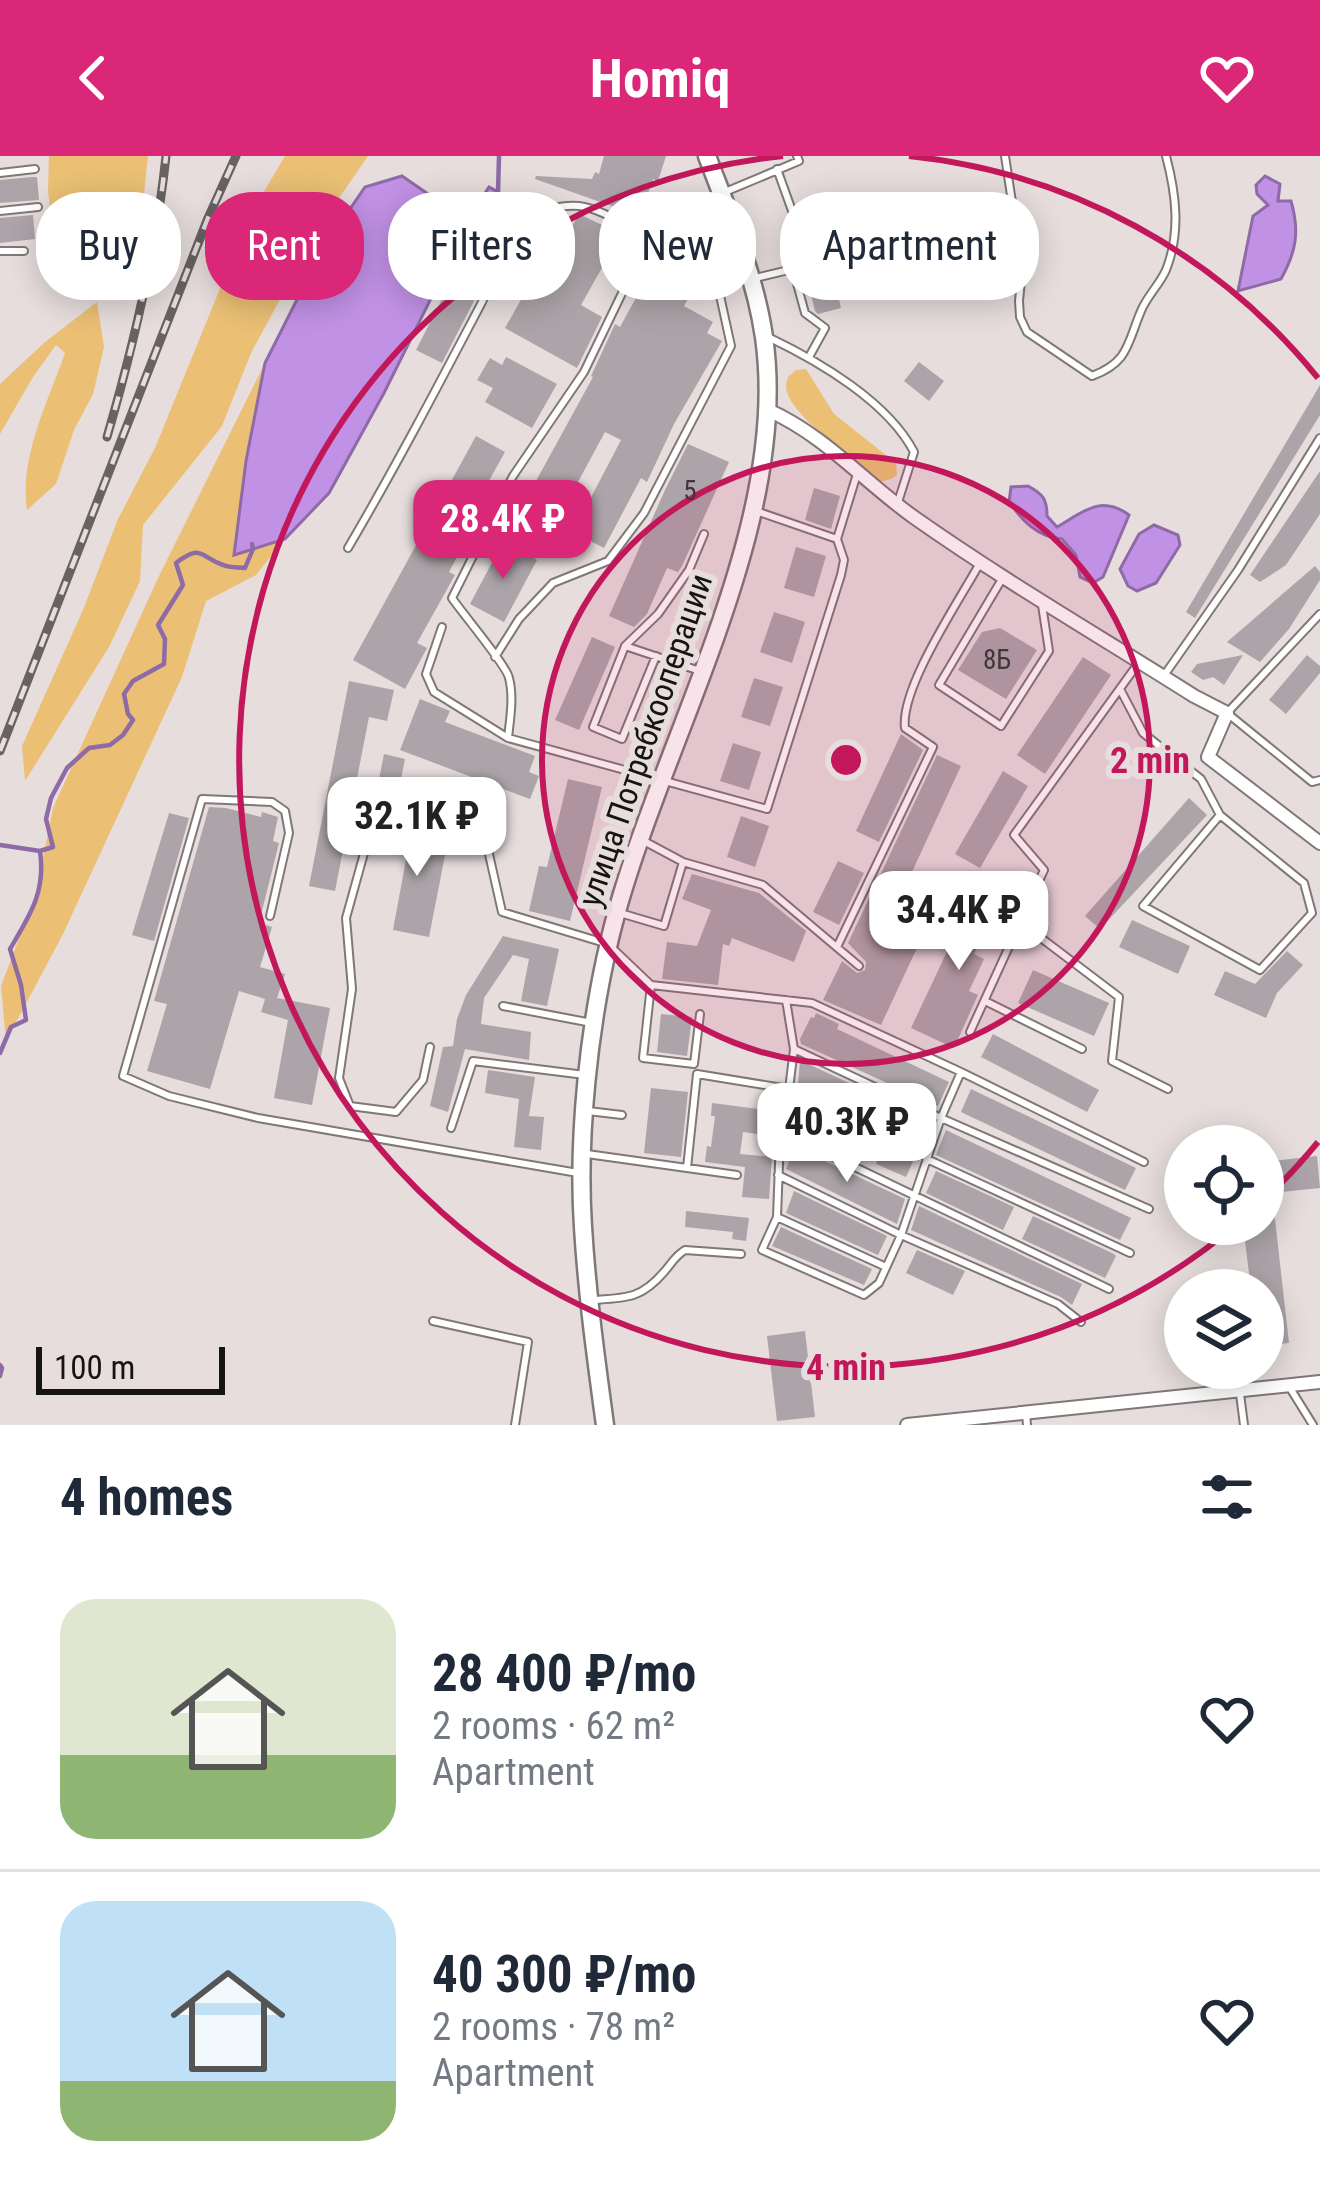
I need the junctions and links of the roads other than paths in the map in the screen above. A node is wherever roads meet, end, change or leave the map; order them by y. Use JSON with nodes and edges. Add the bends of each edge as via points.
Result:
{"nodes":[{"id":1,"x":707,"y":156,"type":"edge"},
{"id":2,"x":797,"y":156,"type":"edge"},
{"id":3,"x":1005,"y":156,"type":"edge"},
{"id":4,"x":1166,"y":156,"type":"edge"},
{"id":5,"x":777,"y":169,"type":"junction"},
{"id":6,"x":35,"y":170,"type":"dead end"},
{"id":7,"x":0,"y":173,"type":"edge"},
{"id":8,"x":721,"y":192,"type":"edge"},
{"id":9,"x":726,"y":192,"type":"edge"},
{"id":10,"x":786,"y":192,"type":"edge"},
{"id":11,"x":36,"y":207,"type":"edge"},
{"id":12,"x":0,"y":211,"type":"edge"},
{"id":13,"x":599,"y":212,"type":"edge"},
{"id":14,"x":0,"y":251,"type":"edge"},
{"id":15,"x":24,"y":251,"type":"dead end"},
{"id":16,"x":756,"y":278,"type":"edge"},
{"id":17,"x":619,"y":300,"type":"edge"},
{"id":18,"x":722,"y":300,"type":"edge"},
{"id":19,"x":756,"y":300,"type":"edge"},
{"id":20,"x":764,"y":335,"type":"junction"},
{"id":21,"x":809,"y":356,"type":"junction"},
{"id":22,"x":768,"y":410,"type":"junction"},
{"id":23,"x":1320,"y":438,"type":"edge"},
{"id":24,"x":1316,"y":453,"type":"edge"},
{"id":25,"x":858,"y":471,"type":"junction"},
{"id":26,"x":897,"y":505,"type":"junction"},
{"id":27,"x":752,"y":509,"type":"junction"},
{"id":28,"x":704,"y":534,"type":"dead end"},
{"id":29,"x":838,"y":539,"type":"junction"},
{"id":30,"x":348,"y":548,"type":"dead end"},
{"id":31,"x":981,"y":563,"type":"junction"},
{"id":32,"x":1002,"y":579,"type":"junction"},
{"id":33,"x":1042,"y":601,"type":"junction"},
{"id":34,"x":1320,"y":614,"type":"edge"},
{"id":35,"x":442,"y":627,"type":"dead end"},
{"id":36,"x":625,"y":646,"type":"junction"},
{"id":37,"x":656,"y":656,"type":"junction"},
{"id":38,"x":495,"y":657,"type":"junction"},
{"id":39,"x":1140,"y":662,"type":"junction"},
{"id":40,"x":701,"y":672,"type":"junction"},
{"id":41,"x":1163,"y":676,"type":"junction"},
{"id":42,"x":1120,"y":689,"type":"junction"},
{"id":43,"x":1227,"y":713,"type":"junction"},
{"id":44,"x":508,"y":738,"type":"junction"},
{"id":45,"x":1320,"y":780,"type":"edge"},
{"id":46,"x":660,"y":781,"type":"junction"},
{"id":47,"x":1220,"y":815,"type":"junction"},
{"id":48,"x":639,"y":838,"type":"junction"},
{"id":49,"x":1320,"y":844,"type":"edge"},
{"id":50,"x":683,"y":862,"type":"junction"},
{"id":51,"x":616,"y":912,"type":"junction"},
{"id":52,"x":270,"y":916,"type":"dead end"},
{"id":53,"x":1020,"y":922,"type":"junction"},
{"id":54,"x":608,"y":944,"type":"junction"},
{"id":55,"x":837,"y":947,"type":"junction"},
{"id":56,"x":859,"y":965,"type":"dead end"},
{"id":57,"x":652,"y":985,"type":"junction"},
{"id":58,"x":787,"y":1000,"type":"junction"},
{"id":59,"x":985,"y":1000,"type":"junction"},
{"id":60,"x":502,"y":1006,"type":"dead end"},
{"id":61,"x":700,"y":1014,"type":"dead end"},
{"id":62,"x":596,"y":1023,"type":"junction"},
{"id":63,"x":970,"y":1032,"type":"dead end"},
{"id":64,"x":430,"y":1047,"type":"dead end"},
{"id":65,"x":794,"y":1048,"type":"junction"},
{"id":66,"x":1082,"y":1049,"type":"dead end"},
{"id":67,"x":962,"y":1072,"type":"junction"},
{"id":68,"x":589,"y":1076,"type":"junction"},
{"id":69,"x":789,"y":1089,"type":"junction"},
{"id":70,"x":1168,"y":1089,"type":"dead end"},
{"id":71,"x":584,"y":1111,"type":"junction"},
{"id":72,"x":622,"y":1115,"type":"dead end"},
{"id":73,"x":941,"y":1118,"type":"junction"},
{"id":74,"x":451,"y":1128,"type":"dead end"},
{"id":75,"x":780,"y":1131,"type":"junction"},
{"id":76,"x":581,"y":1153,"type":"junction"},
{"id":77,"x":927,"y":1159,"type":"junction"},
{"id":78,"x":1144,"y":1162,"type":"dead end"},
{"id":79,"x":687,"y":1168,"type":"junction"},
{"id":80,"x":581,"y":1173,"type":"junction"},
{"id":81,"x":737,"y":1175,"type":"dead end"},
{"id":82,"x":778,"y":1175,"type":"junction"},
{"id":83,"x":914,"y":1193,"type":"junction"},
{"id":84,"x":1149,"y":1209,"type":"dead end"},
{"id":85,"x":777,"y":1216,"type":"junction"},
{"id":86,"x":902,"y":1235,"type":"junction"},
{"id":87,"x":1130,"y":1252,"type":"dead end"},
{"id":88,"x":741,"y":1254,"type":"dead end"},
{"id":89,"x":886,"y":1267,"type":"junction"},
{"id":90,"x":1109,"y":1288,"type":"dead end"},
{"id":91,"x":589,"y":1300,"type":"junction"},
{"id":92,"x":433,"y":1321,"type":"dead end"},
{"id":93,"x":1081,"y":1322,"type":"dead end"},
{"id":94,"x":1320,"y":1382,"type":"edge"},
{"id":95,"x":1288,"y":1385,"type":"junction"},
{"id":96,"x":1240,"y":1390,"type":"junction"},
{"id":97,"x":1026,"y":1419,"type":"edge"},
{"id":98,"x":991,"y":1421,"type":"edge"},
{"id":99,"x":514,"y":1425,"type":"edge"},
{"id":100,"x":605,"y":1425,"type":"edge"},
{"id":101,"x":907,"y":1425,"type":"edge"},
{"id":102,"x":1244,"y":1425,"type":"edge"},
{"id":103,"x":1313,"y":1425,"type":"edge"}],
"edges":[{"from":1,"to":8,"type":"main road","name":"улица Потребкооперации"},
{"from":2,"to":5,"type":"lane"},
{"from":3,"to":4,"type":"lane","via":[[1024,250],[1020,317],[1027,332],[1091,376],[1123,358],[1166,271],[1175,191]]},
{"from":5,"to":9,"type":"lane"},
{"from":5,"to":10,"type":"lane"},
{"from":6,"to":7,"type":"lane"},
{"from":11,"to":12,"type":"lane"},
{"from":13,"to":30,"type":"lane","via":[[582,205],[523,222]]},
{"from":14,"to":15,"type":"lane"},
{"from":16,"to":21,"type":"lane","via":[[793,269],[805,313],[825,328]]},
{"from":17,"to":38,"type":"lane","via":[[584,373],[513,476],[452,598]]},
{"from":18,"to":38,"type":"lane","via":[[731,346],[644,513],[608,561],[553,583]]},
{"from":19,"to":20,"type":"main road","name":"улица Потребкооперации"},
{"from":20,"to":21,"type":"lane"},
{"from":20,"to":22,"type":"main road","name":"улица Потребкооперации"},
{"from":21,"to":26,"type":"lane","via":[[902,430],[914,452]]},
{"from":22,"to":25,"type":"street"},
{"from":22,"to":27,"type":"main road","name":"улица Потребкооперации"},
{"from":23,"to":24,"type":"lane"},
{"from":24,"to":41,"type":"lane"},
{"from":25,"to":26,"type":"street"},
{"from":25,"to":29,"type":"lane"},
{"from":26,"to":31,"type":"street"},
{"from":27,"to":29,"type":"lane"},
{"from":27,"to":40,"type":"main road","name":"улица Потребкооперации"},
{"from":28,"to":36,"type":"lane","via":[[658,614]]},
{"from":29,"to":46,"type":"lane","via":[[842,575],[766,809]]},
{"from":31,"to":32,"type":"street"},
{"from":31,"to":55,"type":"lane","via":[[915,682],[904,728],[933,747]]},
{"from":32,"to":33,"type":"street"},
{"from":32,"to":33,"type":"lane","via":[[939,685],[1001,726],[1049,651]]},
{"from":33,"to":39,"type":"street"},
{"from":34,"to":43,"type":"lane"},
{"from":35,"to":44,"type":"lane","via":[[426,674],[434,692]]},
{"from":36,"to":37,"type":"lane"},
{"from":36,"to":37,"type":"lane","via":[[593,727],[622,739]]},
{"from":37,"to":40,"type":"lane"},
{"from":38,"to":44,"type":"lane","via":[[509,674]]},
{"from":39,"to":41,"type":"street"},
{"from":39,"to":42,"type":"lane"},
{"from":40,"to":46,"type":"main road","name":"улица Потребкооперации"},
{"from":41,"to":43,"type":"street"},
{"from":42,"to":47,"type":"lane","via":[[1143,733],[1201,779]]},
{"from":42,"to":53,"type":"lane","via":[[1014,835],[1044,870]]},
{"from":43,"to":45,"type":"lane","via":[[1312,782]]},
{"from":43,"to":49,"type":"street","via":[[1208,757]]},
{"from":44,"to":46,"type":"lane"},
{"from":46,"to":48,"type":"main road","name":"улица Потребкооперации"},
{"from":47,"to":47,"type":"lane","via":[[1143,906],[1260,970],[1312,913],[1304,884]]},
{"from":48,"to":50,"type":"lane"},
{"from":48,"to":51,"type":"main road","name":"улица Потребкооперации"},
{"from":50,"to":51,"type":"lane","via":[[664,926]]},
{"from":50,"to":55,"type":"lane","via":[[764,885]]},
{"from":51,"to":54,"type":"main road","name":"улица Потребкооперации"},
{"from":52,"to":80,"type":"lane","via":[[289,833],[285,811],[272,802],[202,799],[123,1076],[258,1118]]},
{"from":53,"to":59,"type":"lane"},
{"from":53,"to":70,"type":"lane","via":[[1119,997],[1112,1061]]},
{"from":54,"to":57,"type":"lane"},
{"from":54,"to":62,"type":"main road","name":"улица Потребкооперации"},
{"from":54,"to":64,"type":"lane","via":[[502,912],[484,832],[452,797],[373,821],[346,918],[352,989],[340,1078],[350,1106],[395,1112],[423,1080]]},
{"from":55,"to":56,"type":"lane"},
{"from":57,"to":58,"type":"lane"},
{"from":57,"to":61,"type":"lane","via":[[643,1058],[694,1064]]},
{"from":58,"to":65,"type":"lane"},
{"from":58,"to":67,"type":"lane","via":[[812,1003]]},
{"from":59,"to":63,"type":"lane"},
{"from":59,"to":66,"type":"lane"},
{"from":60,"to":62,"type":"lane"},
{"from":62,"to":68,"type":"main road","name":"улица Потребкооперации"},
{"from":65,"to":69,"type":"lane"},
{"from":65,"to":73,"type":"lane"},
{"from":67,"to":73,"type":"lane"},
{"from":67,"to":78,"type":"lane"},
{"from":68,"to":71,"type":"main road","name":"улица Потребкооперации"},
{"from":68,"to":74,"type":"lane","via":[[473,1061]]},
{"from":69,"to":75,"type":"lane"},
{"from":69,"to":77,"type":"lane"},
{"from":69,"to":79,"type":"lane","via":[[697,1074]]},
{"from":71,"to":72,"type":"lane"},
{"from":71,"to":76,"type":"main road","name":"улица Потребкооперации"},
{"from":73,"to":77,"type":"lane"},
{"from":73,"to":84,"type":"lane"},
{"from":75,"to":82,"type":"lane"},
{"from":75,"to":83,"type":"lane"},
{"from":76,"to":79,"type":"lane"},
{"from":76,"to":80,"type":"main road","name":"улица Потребкооперации"},
{"from":77,"to":83,"type":"lane"},
{"from":77,"to":87,"type":"lane"},
{"from":79,"to":81,"type":"lane"},
{"from":80,"to":91,"type":"main road","name":"улица Потребкооперации"},
{"from":82,"to":85,"type":"lane"},
{"from":82,"to":86,"type":"lane"},
{"from":83,"to":86,"type":"lane"},
{"from":83,"to":90,"type":"lane"},
{"from":85,"to":89,"type":"lane"},
{"from":85,"to":89,"type":"lane","via":[[762,1250],[864,1295]]},
{"from":86,"to":89,"type":"lane"},
{"from":86,"to":93,"type":"lane","via":[[1058,1304]]},
{"from":88,"to":91,"type":"lane","via":[[678,1252],[640,1294]]},
{"from":91,"to":100,"type":"main road","name":"улица Потребкооперации"},
{"from":92,"to":99,"type":"lane","via":[[528,1342]]},
{"from":94,"to":95,"type":"street"},
{"from":95,"to":96,"type":"street"},
{"from":95,"to":103,"type":"lane"},
{"from":96,"to":97,"type":"street"},
{"from":96,"to":102,"type":"lane"},
{"from":97,"to":98,"type":"street"},
{"from":98,"to":101,"type":"street"}]}
